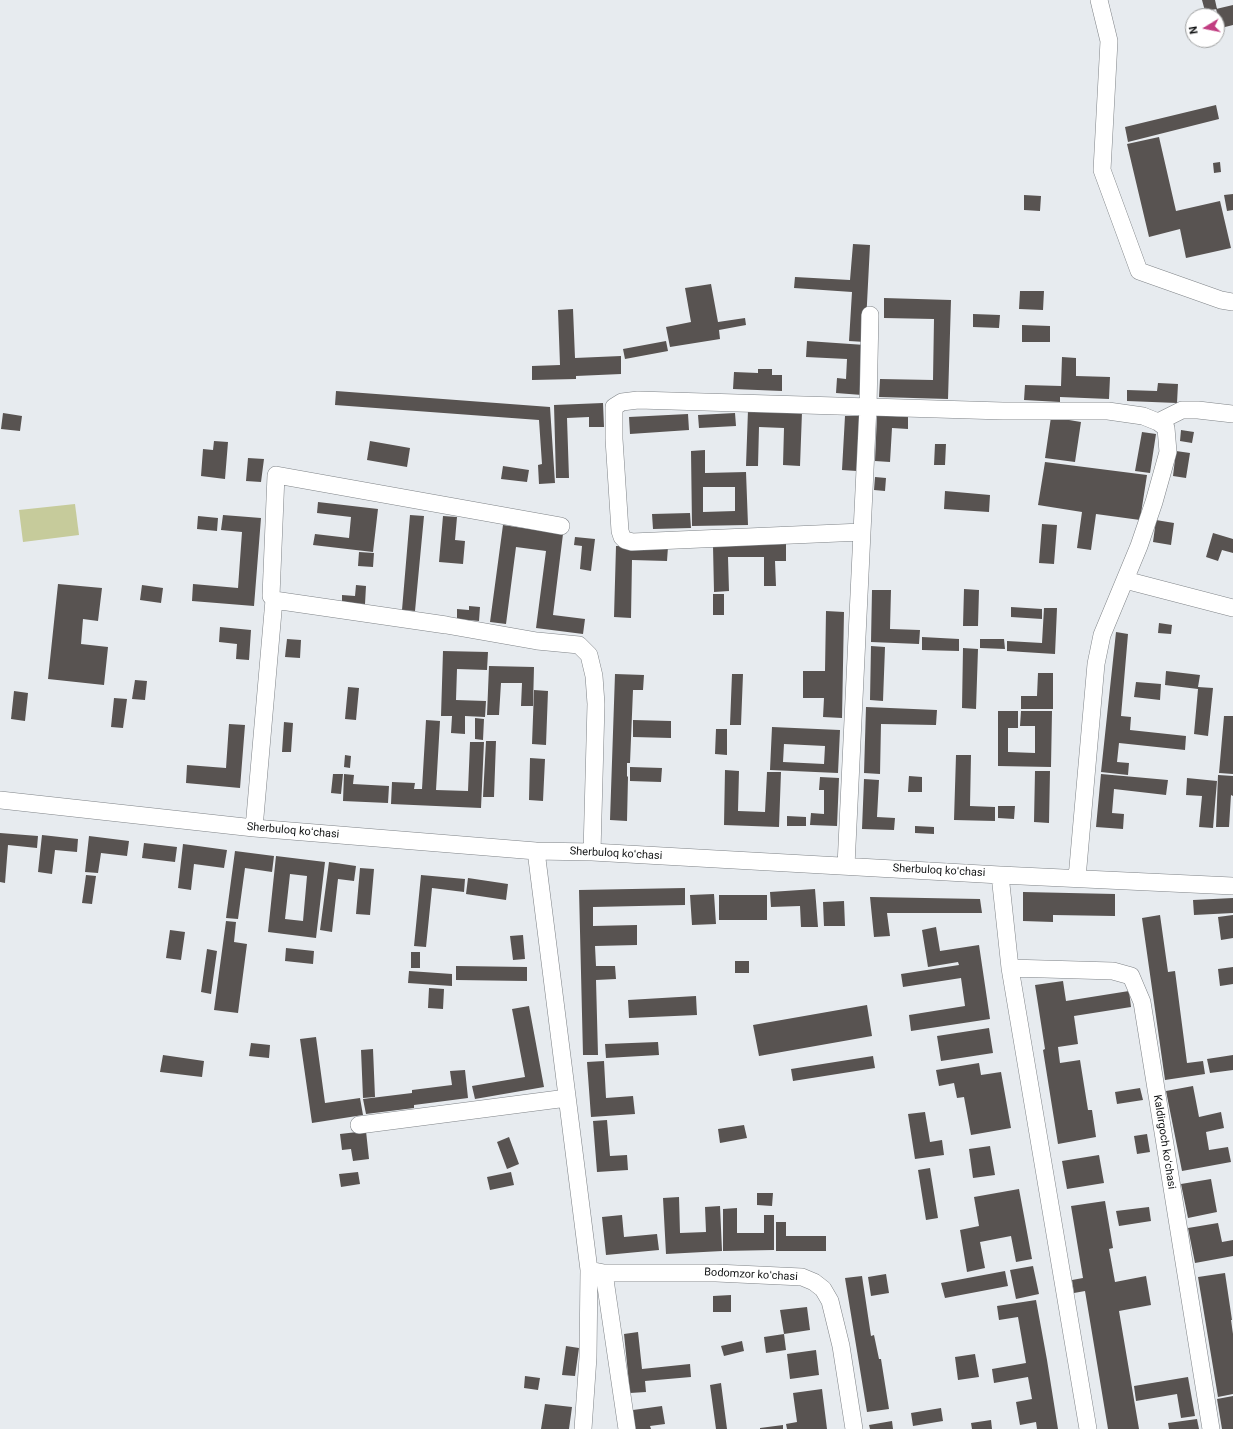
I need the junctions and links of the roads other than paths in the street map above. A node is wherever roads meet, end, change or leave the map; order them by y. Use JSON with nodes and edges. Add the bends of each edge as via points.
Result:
{"nodes":[{"id":1,"x":1099,"y":0,"type":"edge"},
{"id":2,"x":1233,"y":302,"type":"edge"},
{"id":3,"x":870,"y":316,"type":"dead end"},
{"id":4,"x":868,"y":407,"type":"junction"},
{"id":5,"x":1233,"y":414,"type":"edge"},
{"id":6,"x":1158,"y":422,"type":"junction"},
{"id":7,"x":561,"y":526,"type":"dead end"},
{"id":8,"x":862,"y":532,"type":"junction"},
{"id":9,"x":1125,"y":580,"type":"junction"},
{"id":10,"x":274,"y":600,"type":"junction"},
{"id":11,"x":1233,"y":608,"type":"edge"},
{"id":12,"x":0,"y":800,"type":"edge"},
{"id":13,"x":254,"y":828,"type":"junction"},
{"id":14,"x":536,"y":851,"type":"junction"},
{"id":15,"x":592,"y":852,"type":"junction"},
{"id":16,"x":846,"y":866,"type":"junction"},
{"id":17,"x":1000,"y":875,"type":"junction"},
{"id":18,"x":1077,"y":878,"type":"junction"},
{"id":19,"x":1233,"y":886,"type":"edge"},
{"id":20,"x":1010,"y":968,"type":"junction"},
{"id":21,"x":567,"y":1098,"type":"junction"},
{"id":22,"x":359,"y":1125,"type":"dead end"},
{"id":23,"x":597,"y":1272,"type":"junction"},
{"id":24,"x":583,"y":1429,"type":"edge"},
{"id":25,"x":627,"y":1429,"type":"edge"},
{"id":26,"x":854,"y":1429,"type":"edge"},
{"id":27,"x":1088,"y":1429,"type":"edge"},
{"id":28,"x":1211,"y":1429,"type":"edge"}],
"edges":[{"from":1,"to":2,"type":"street","via":[[1109,41],[1102,170],[1139,271],[1220,300]]},
{"from":3,"to":4,"type":"street"},
{"from":4,"to":6,"type":"street","via":[[1108,411],[1143,416]]},
{"from":4,"to":8,"type":"street"},
{"from":4,"to":8,"type":"street","via":[[638,400],[622,402],[614,407],[620,531],[624,540],[632,542]]},
{"from":5,"to":6,"type":"street","via":[[1182,410]]},
{"from":6,"to":9,"type":"street","via":[[1166,428],[1168,452],[1149,517]]},
{"from":7,"to":10,"type":"street","via":[[276,475],[271,596]]},
{"from":8,"to":16,"type":"street"},
{"from":9,"to":11,"type":"street"},
{"from":9,"to":18,"type":"street","via":[[1102,635],[1096,664]]},
{"from":10,"to":13,"type":"street"},
{"from":10,"to":15,"type":"street","via":[[446,624],[537,641],[579,645],[589,655],[596,704]]},
{"from":12,"to":13,"type":"street","name":"Sherbuloq koʻchasi"},
{"from":13,"to":14,"type":"street","name":"Sherbuloq koʻchasi"},
{"from":14,"to":15,"type":"street","name":"Sherbuloq koʻchasi"},
{"from":14,"to":21,"type":"street"},
{"from":15,"to":16,"type":"street","name":"Sherbuloq koʻchasi"},
{"from":16,"to":17,"type":"street","name":"Sherbuloq koʻchasi"},
{"from":17,"to":18,"type":"street","name":"Sherbuloq koʻchasi"},
{"from":17,"to":20,"type":"street"},
{"from":18,"to":19,"type":"street","name":"Sherbuloq koʻchasi"},
{"from":20,"to":27,"type":"street"},
{"from":20,"to":28,"type":"street","name":"Kaldirgoch koʻchasi","via":[[1113,971],[1131,976],[1142,1002]]},
{"from":21,"to":22,"type":"street"},
{"from":21,"to":23,"type":"street"},
{"from":23,"to":24,"type":"street","via":[[588,1349]]},
{"from":23,"to":25,"type":"street"},
{"from":23,"to":26,"type":"street","name":"Bodomzor koʻchasi","via":[[724,1273],[802,1277],[814,1282],[823,1289],[830,1301],[841,1346]]}]}
